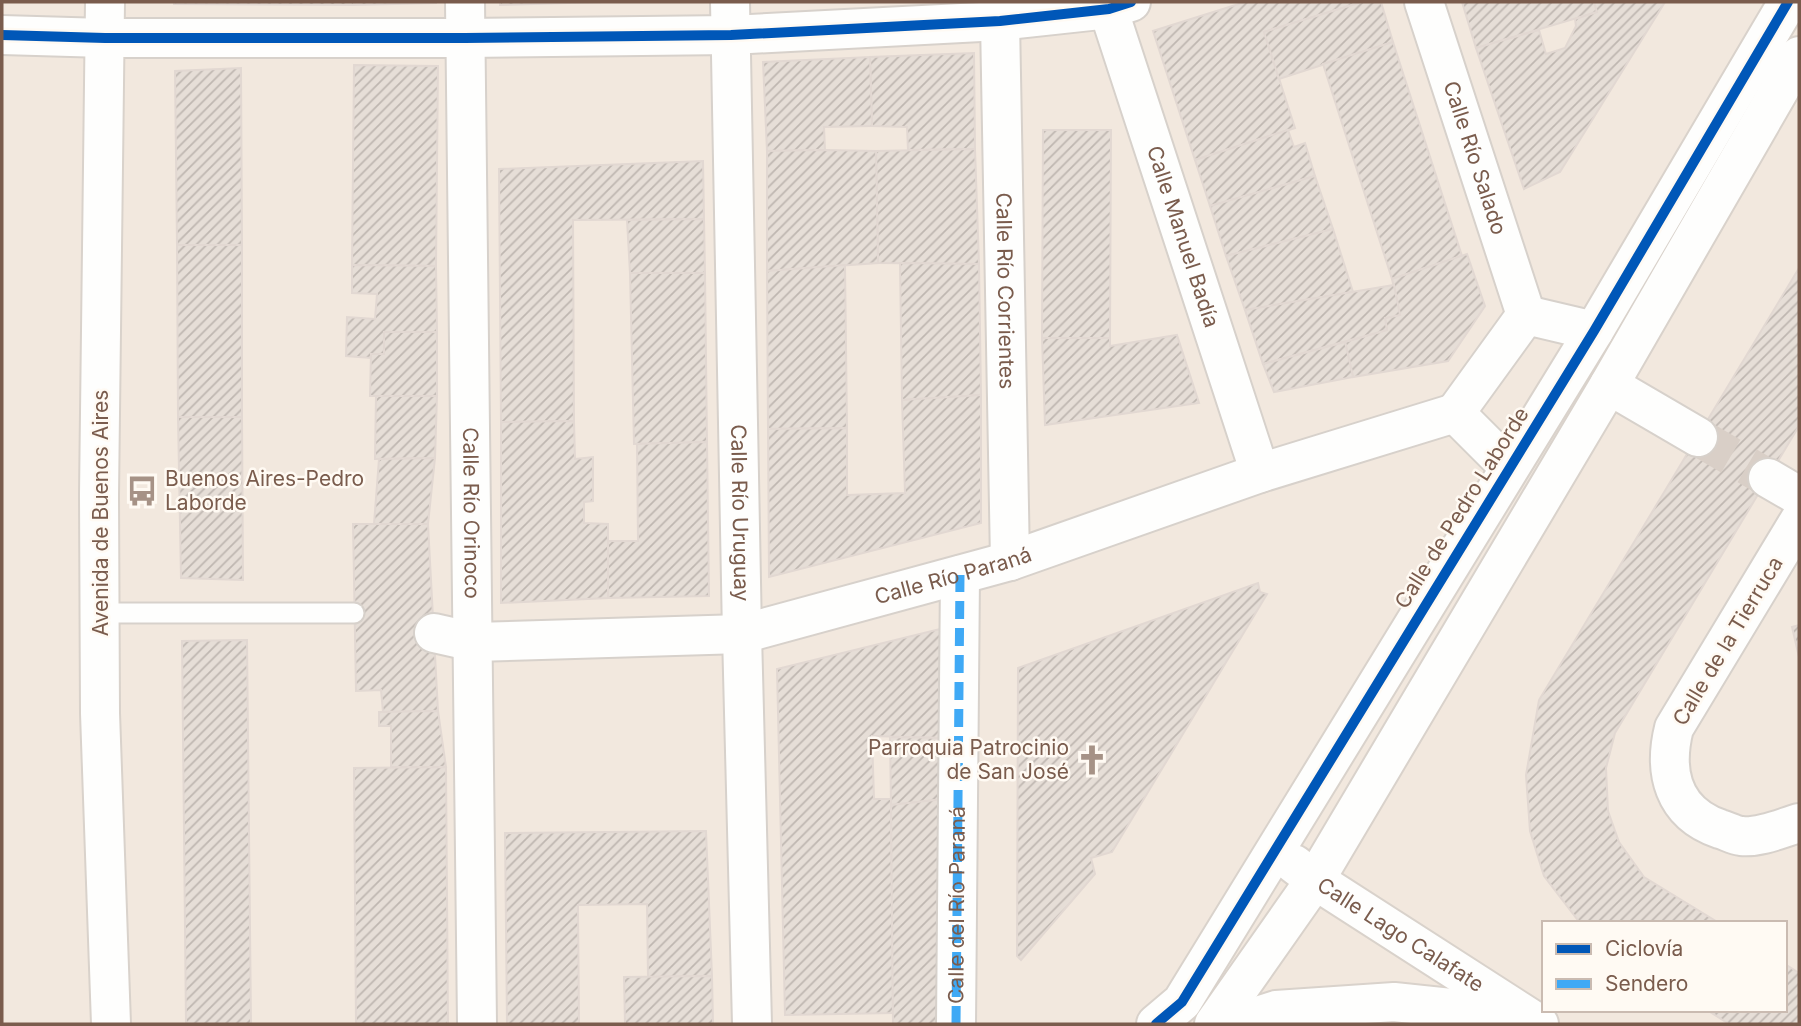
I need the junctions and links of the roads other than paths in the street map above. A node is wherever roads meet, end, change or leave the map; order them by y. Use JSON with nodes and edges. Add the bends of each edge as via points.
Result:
{"nodes":[{"id":1,"x":1424,"y":2,"type":"edge"},
{"id":2,"x":1116,"y":4,"type":"edge"},
{"id":3,"x":1782,"y":6,"type":"edge"},
{"id":4,"x":730,"y":18,"type":"edge"},
{"id":5,"x":105,"y":20,"type":"edge"},
{"id":6,"x":465,"y":20,"type":"edge"},
{"id":7,"x":1000,"y":21,"type":"junction"},
{"id":8,"x":2,"y":35,"type":"edge"},
{"id":9,"x":1799,"y":56,"type":"edge"},
{"id":10,"x":1526,"y":315,"type":"junction"},
{"id":11,"x":1594,"y":331,"type":"junction"},
{"id":12,"x":1609,"y":385,"type":"junction"},
{"id":13,"x":1455,"y":413,"type":"junction"},
{"id":14,"x":1698,"y":436,"type":"tunnel mouth"},
{"id":15,"x":1509,"y":467,"type":"junction"},
{"id":16,"x":1260,"y":472,"type":"junction"},
{"id":17,"x":1799,"y":521,"type":"edge"},
{"id":18,"x":1010,"y":561,"type":"junction"},
{"id":19,"x":960,"y":575,"type":"junction"},
{"id":20,"x":101,"y":613,"type":"junction"},
{"id":21,"x":354,"y":613,"type":"dead end"},
{"id":22,"x":434,"y":633,"type":"dead end"},
{"id":23,"x":741,"y":634,"type":"junction"},
{"id":24,"x":474,"y":642,"type":"junction"},
{"id":25,"x":1799,"y":823,"type":"edge"},
{"id":26,"x":1276,"y":850,"type":"junction"},
{"id":27,"x":1315,"y":880,"type":"junction"},
{"id":28,"x":1532,"y":1020,"type":"edge"},
{"id":29,"x":111,"y":1024,"type":"edge"},
{"id":30,"x":477,"y":1024,"type":"edge"},
{"id":31,"x":752,"y":1024,"type":"edge"},
{"id":32,"x":956,"y":1024,"type":"edge"},
{"id":33,"x":1156,"y":1024,"type":"edge"},
{"id":34,"x":1214,"y":1024,"type":"edge"},
{"id":35,"x":1232,"y":1024,"type":"edge"}],
"edges":[{"from":1,"to":10,"type":"street","name":"Calle Río Salado"},
{"from":2,"to":7,"type":"street"},
{"from":2,"to":16,"type":"street","name":"Calle Manuel Badía"},
{"from":3,"to":11,"type":"street","name":"Calle de Pedro Laborde"},
{"from":4,"to":6,"type":"street"},
{"from":4,"to":7,"type":"street"},
{"from":4,"to":23,"type":"street","name":"Calle Río Uruguay"},
{"from":5,"to":6,"type":"street"},
{"from":5,"to":8,"type":"street"},
{"from":5,"to":20,"type":"street","name":"Avenida de Buenos Aires"},
{"from":6,"to":24,"type":"street","name":"Calle Río Orinoco"},
{"from":7,"to":18,"type":"street","name":"Calle Río Corrientes"},
{"from":9,"to":12,"type":"street"},
{"from":10,"to":11,"type":"street"},
{"from":10,"to":13,"type":"street"},
{"from":11,"to":15,"type":"street","name":"Calle de Pedro Laborde"},
{"from":12,"to":14,"type":"street"},
{"from":12,"to":27,"type":"street"},
{"from":13,"to":15,"type":"street"},
{"from":13,"to":16,"type":"street","name":"Calle Río Paraná"},
{"from":15,"to":26,"type":"street","name":"Calle de Pedro Laborde"},
{"from":16,"to":18,"type":"street","name":"Calle Río Paraná"},
{"from":17,"to":25,"type":"street","name":"Calle de la Tierruca","via":[[1674,728],[1669,748],[1677,795],[1689,812],[1713,826],[1741,836]]},
{"from":18,"to":19,"type":"street","name":"Calle Río Paraná"},
{"from":19,"to":23,"type":"street","name":"Calle Río Paraná"},
{"from":19,"to":32,"type":"street","name":"Calle del Río Paraná"},
{"from":20,"to":21,"type":"lane"},
{"from":20,"to":29,"type":"street","name":"Avenida de Buenos Aires"},
{"from":22,"to":24,"type":"street","name":"Calle Río Paraná"},
{"from":23,"to":24,"type":"street","name":"Calle Río Paraná"},
{"from":23,"to":31,"type":"street","name":"Calle Río Uruguay"},
{"from":24,"to":30,"type":"street","name":"Calle Río Orinoco"},
{"from":26,"to":27,"type":"street","name":"Calle Lago Calafate"},
{"from":26,"to":33,"type":"street","name":"Calle de Pedro Laborde","via":[[1182,1002]]},
{"from":27,"to":28,"type":"street","name":"Calle Lago Calafate"},
{"from":27,"to":34,"type":"street"},
{"from":28,"to":35,"type":"street","name":"Calle Lago Calafate","via":[[1394,1003],[1276,1010]]}]}
